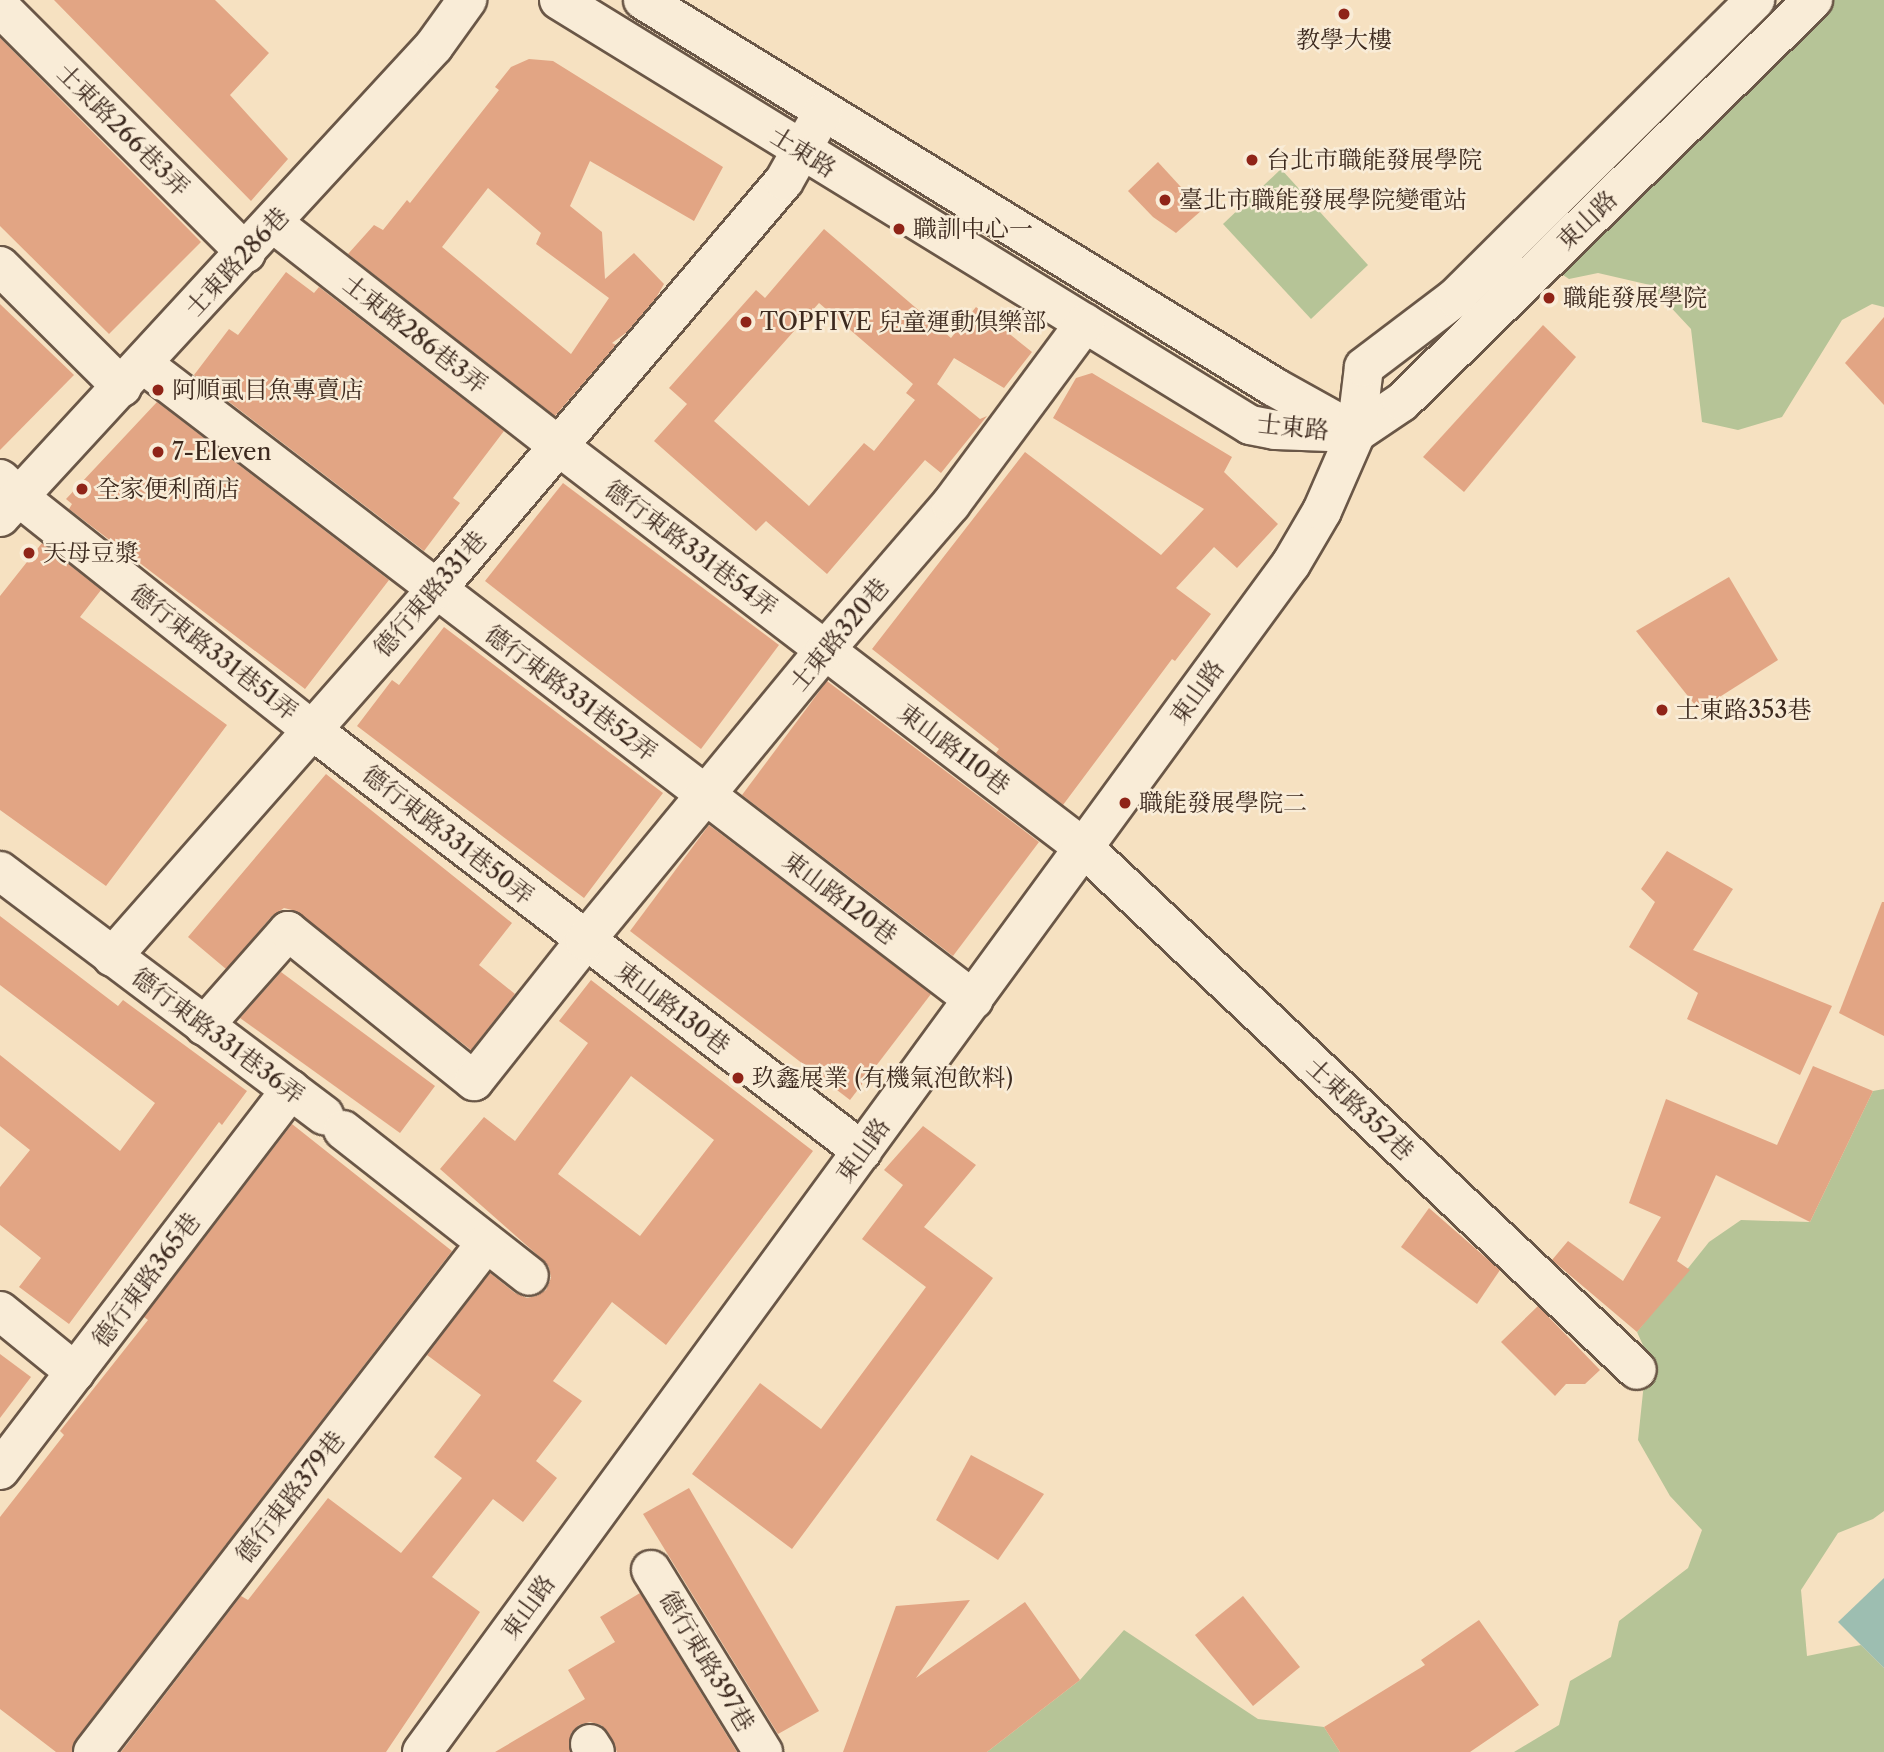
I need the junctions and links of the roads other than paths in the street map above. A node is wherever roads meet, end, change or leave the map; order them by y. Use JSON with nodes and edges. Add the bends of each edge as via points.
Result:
{"nodes":[{"id":1,"x":467,"y":0,"type":"edge"},
{"id":2,"x":559,"y":0,"type":"edge"},
{"id":3,"x":1755,"y":0,"type":"edge"},
{"id":4,"x":1813,"y":0,"type":"edge"},
{"id":5,"x":646,"y":1,"type":"edge"},
{"id":6,"x":0,"y":8,"type":"edge"},
{"id":7,"x":823,"y":112,"type":"junction"},
{"id":8,"x":801,"y":151,"type":"junction"},
{"id":9,"x":273,"y":223,"type":"junction"},
{"id":10,"x":246,"y":253,"type":"junction"},
{"id":11,"x":0,"y":266,"type":"edge"},
{"id":12,"x":1085,"y":323,"type":"junction"},
{"id":13,"x":132,"y":375,"type":"junction"},
{"id":14,"x":1356,"y":433,"type":"junction"},
{"id":15,"x":557,"y":446,"type":"junction"},
{"id":16,"x":6,"y":497,"type":"edge"},
{"id":17,"x":436,"y":590,"type":"junction"},
{"id":18,"x":825,"y":650,"type":"junction"},
{"id":19,"x":312,"y":730,"type":"junction"},
{"id":20,"x":706,"y":796,"type":"junction"},
{"id":21,"x":1084,"y":848,"type":"junction"},
{"id":22,"x":0,"y":872,"type":"edge"},
{"id":23,"x":585,"y":941,"type":"junction"},
{"id":24,"x":112,"y":957,"type":"junction"},
{"id":25,"x":974,"y":1000,"type":"junction"},
{"id":26,"x":204,"y":1026,"type":"junction"},
{"id":27,"x":291,"y":1090,"type":"junction"},
{"id":28,"x":862,"y":1151,"type":"junction"},
{"id":29,"x":486,"y":1243,"type":"junction"},
{"id":30,"x":529,"y":1276,"type":"dead end"},
{"id":31,"x":0,"y":1311,"type":"edge"},
{"id":32,"x":1637,"y":1370,"type":"dead end"},
{"id":33,"x":75,"y":1372,"type":"junction"},
{"id":34,"x":0,"y":1470,"type":"edge"},
{"id":35,"x":651,"y":1570,"type":"dead end"},
{"id":36,"x":93,"y":1752,"type":"edge"},
{"id":37,"x":422,"y":1752,"type":"edge"},
{"id":38,"x":763,"y":1752,"type":"edge"}],
"edges":[{"from":1,"to":9,"type":"street","name":"士東路286巷","via":[[434,46]]},
{"from":2,"to":8,"type":"street","name":"士東路"},
{"from":3,"to":14,"type":"street","name":"東山路","via":[[1455,298],[1364,367]]},
{"from":4,"to":14,"type":"street","name":"東山路","via":[[1402,402]]},
{"from":5,"to":7,"type":"street","name":"士東路"},
{"from":6,"to":10,"type":"street","name":"士東路266巷3弄"},
{"from":7,"to":8,"type":"street","name":"德行東路331巷"},
{"from":7,"to":14,"type":"street","name":"士東路"},
{"from":8,"to":12,"type":"street","name":"士東路"},
{"from":8,"to":15,"type":"street","name":"德行東路331巷","via":[[784,181]]},
{"from":9,"to":10,"type":"street","name":"士東路286巷"},
{"from":9,"to":15,"type":"street","name":"士東路286巷3弄"},
{"from":10,"to":13,"type":"street","name":"士東路286巷"},
{"from":11,"to":13,"type":"street","name":"德行東路331巷52弄"},
{"from":12,"to":14,"type":"street","name":"士東路","via":[[1250,425]]},
{"from":12,"to":18,"type":"street","name":"士東路320巷","via":[[951,504]]},
{"from":13,"to":16,"type":"street","name":"士東路286巷"},
{"from":13,"to":17,"type":"street","name":"德行東路331巷52弄"},
{"from":14,"to":21,"type":"street","name":"東山路","via":[[1322,511],[1291,564]]},
{"from":15,"to":17,"type":"street","name":"德行東路331巷"},
{"from":15,"to":18,"type":"street","name":"德行東路331巷54弄"},
{"from":16,"to":19,"type":"street","name":"德行東路331巷51弄"},
{"from":17,"to":19,"type":"street","name":"德行東路331巷"},
{"from":17,"to":20,"type":"street","name":"德行東路331巷52弄"},
{"from":18,"to":20,"type":"street","name":"士東路320巷"},
{"from":18,"to":21,"type":"street","name":"東山路110巷"},
{"from":19,"to":23,"type":"street","name":"德行東路331巷50弄"},
{"from":19,"to":24,"type":"street","name":"德行東路331巷"},
{"from":20,"to":23,"type":"street","name":"士東路320巷"},
{"from":20,"to":25,"type":"street","name":"東山路120巷"},
{"from":21,"to":25,"type":"street","name":"東山路"},
{"from":21,"to":32,"type":"street","name":"士東路352巷"},
{"from":22,"to":24,"type":"street"},
{"from":23,"to":26,"type":"street","name":"士東路320巷","via":[[474,1082],[288,931]]},
{"from":23,"to":28,"type":"street","name":"東山路130巷"},
{"from":24,"to":26,"type":"street","name":"德行東路331巷36弄"},
{"from":25,"to":28,"type":"street","name":"東山路"},
{"from":26,"to":27,"type":"street","name":"德行東路331巷36弄"},
{"from":27,"to":29,"type":"street","name":"德行東路331巷36弄"},
{"from":27,"to":33,"type":"street","name":"德行東路365巷"},
{"from":28,"to":37,"type":"street","name":"東山路"},
{"from":29,"to":30,"type":"street"},
{"from":29,"to":36,"type":"street","name":"德行東路379巷"},
{"from":31,"to":33,"type":"street"},
{"from":33,"to":34,"type":"street","name":"德行東路365巷"},
{"from":35,"to":38,"type":"street","name":"德行東路397巷"}]}
